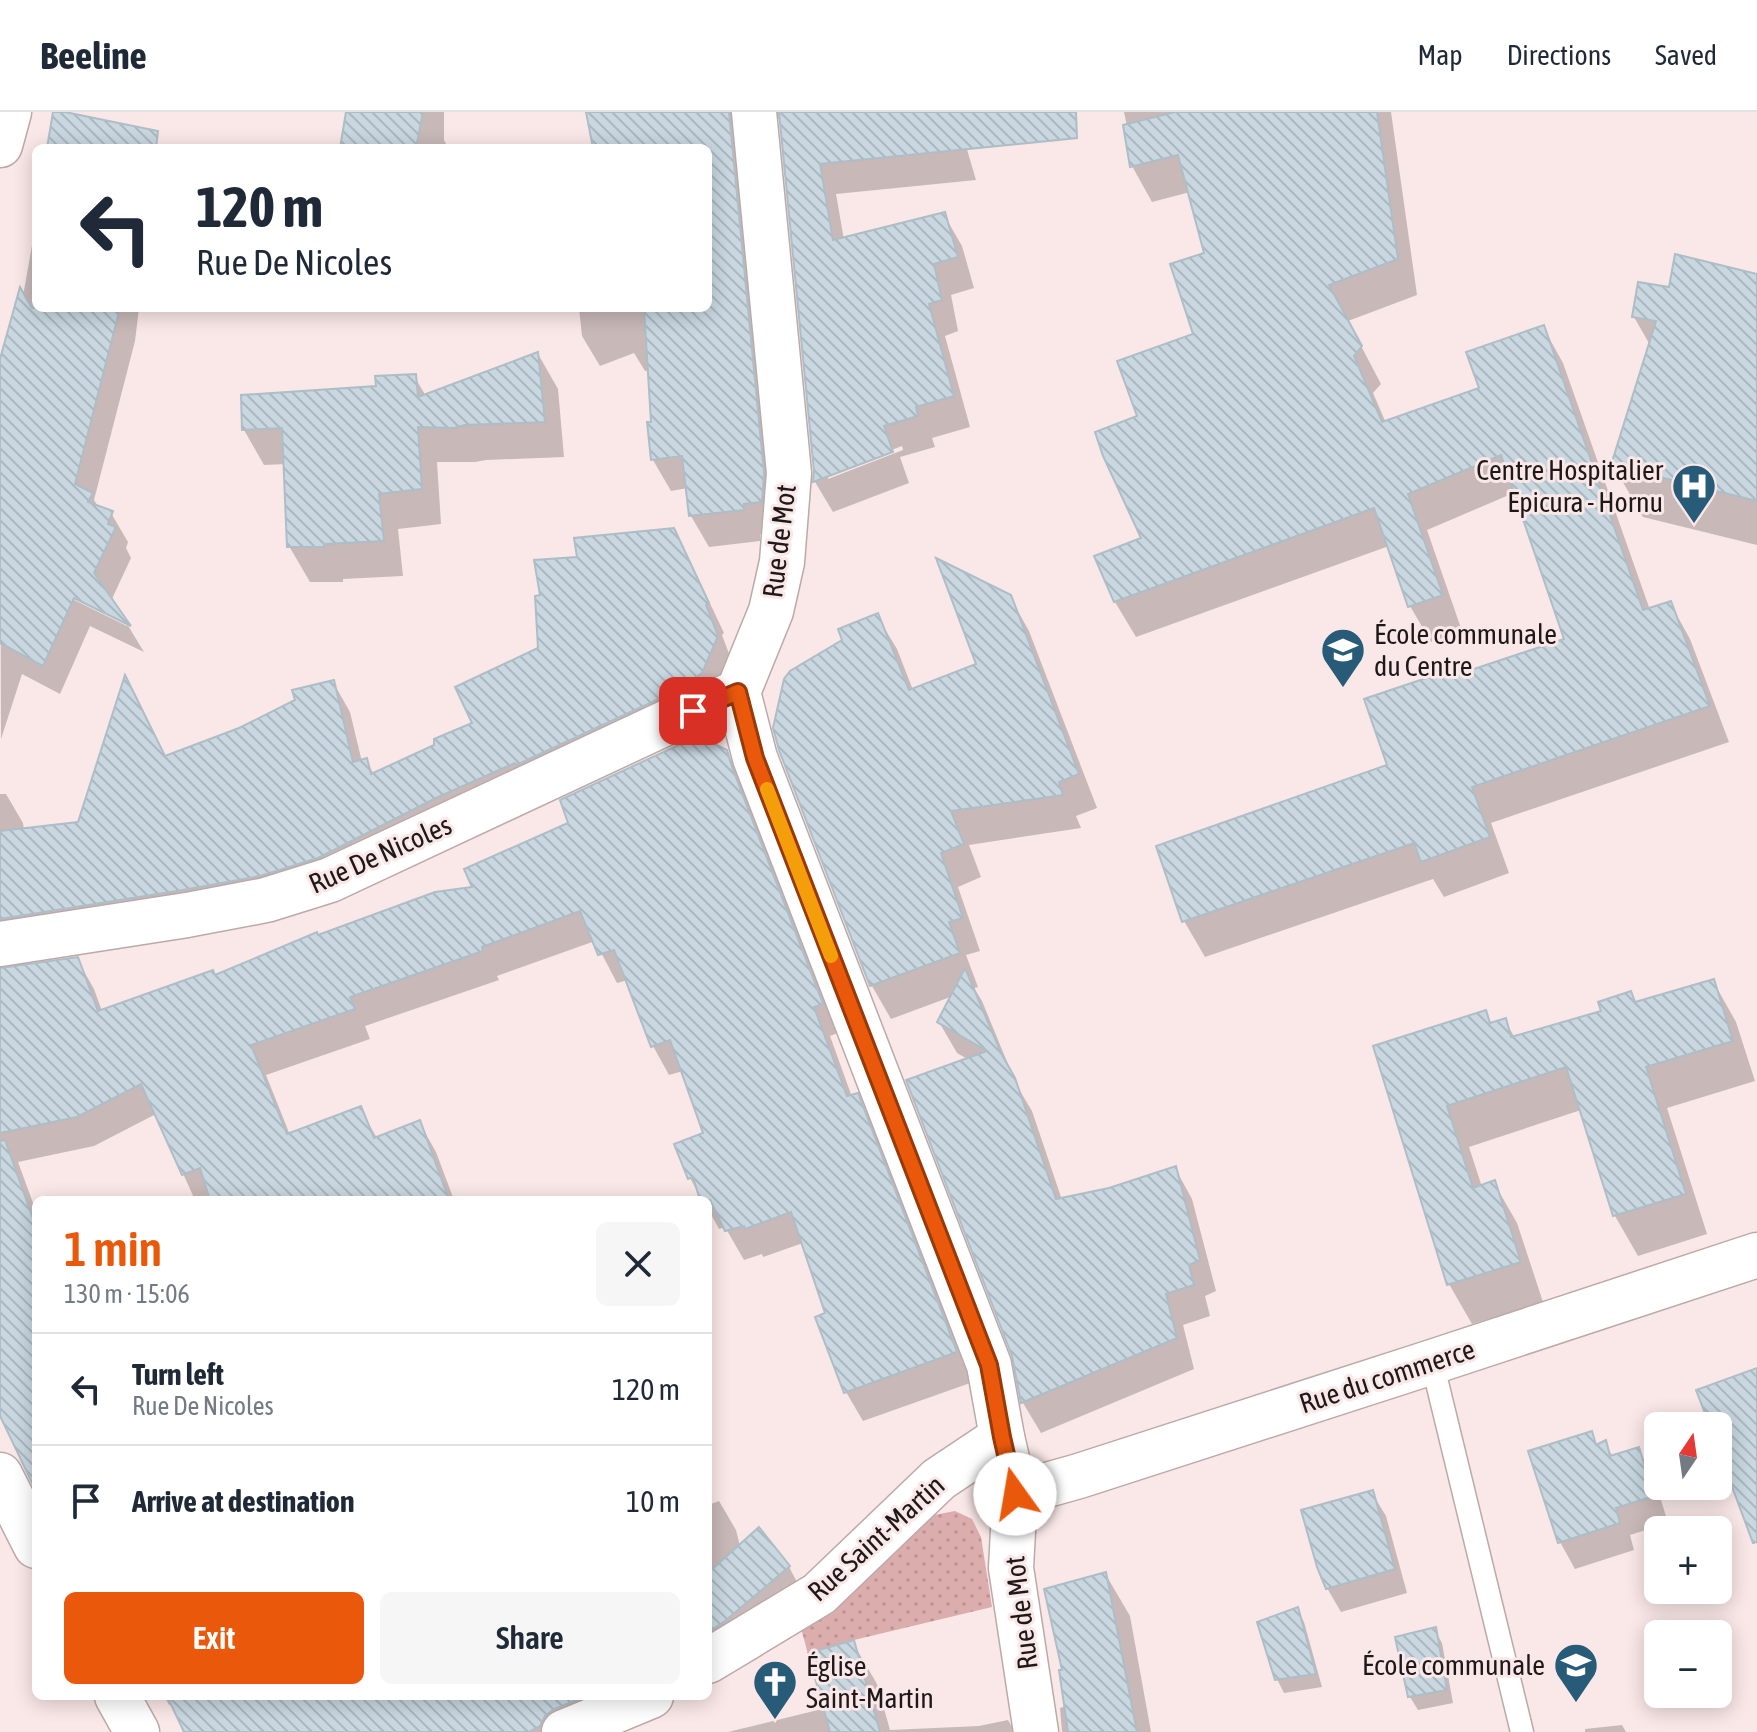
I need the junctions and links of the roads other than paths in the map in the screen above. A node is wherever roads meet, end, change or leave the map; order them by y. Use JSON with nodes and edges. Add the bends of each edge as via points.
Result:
{"nodes":[{"id":1,"x":9,"y":112,"type":"edge"},
{"id":2,"x":754,"y":112,"type":"edge"},
{"id":3,"x":0,"y":145,"type":"edge"},
{"id":4,"x":738,"y":692,"type":"junction"},
{"id":5,"x":0,"y":944,"type":"edge"},
{"id":6,"x":1757,"y":1255,"type":"edge"},
{"id":7,"x":1432,"y":1362,"type":"junction"},
{"id":8,"x":1002,"y":1437,"type":"junction"},
{"id":9,"x":0,"y":1475,"type":"edge"},
{"id":10,"x":1015,"y":1494,"type":"junction"},
{"id":11,"x":32,"y":1538,"type":"edge"},
{"id":12,"x":712,"y":1659,"type":"edge"},
{"id":13,"x":119,"y":1700,"type":"edge"},
{"id":14,"x":641,"y":1700,"type":"edge"},
{"id":15,"x":137,"y":1732,"type":"edge"},
{"id":16,"x":564,"y":1732,"type":"edge"},
{"id":17,"x":1036,"y":1732,"type":"edge"},
{"id":18,"x":1522,"y":1732,"type":"edge"}],
"edges":[{"from":1,"to":3,"type":"street"},
{"from":2,"to":4,"type":"street","name":"Rue de Mot","via":[[789,473],[782,562],[771,611]]},
{"from":4,"to":5,"type":"street","name":"Rue De Nicoles","via":[[330,880],[266,900]]},
{"from":4,"to":8,"type":"street","name":"Rue de Mot","via":[[755,758],[989,1365]]},
{"from":6,"to":7,"type":"street","name":"Rue du commerce"},
{"from":7,"to":10,"type":"street","name":"Rue du commerce"},
{"from":7,"to":18,"type":"lane"},
{"from":8,"to":10,"type":"street","name":"Rue de Mot"},
{"from":8,"to":12,"type":"street","name":"Rue Saint-Martin","via":[[939,1479],[819,1594]]},
{"from":9,"to":11,"type":"street"},
{"from":10,"to":17,"type":"street","name":"Rue de Mot","via":[[1011,1568]]},
{"from":13,"to":15,"type":"street"},
{"from":14,"to":16,"type":"street"}]}
